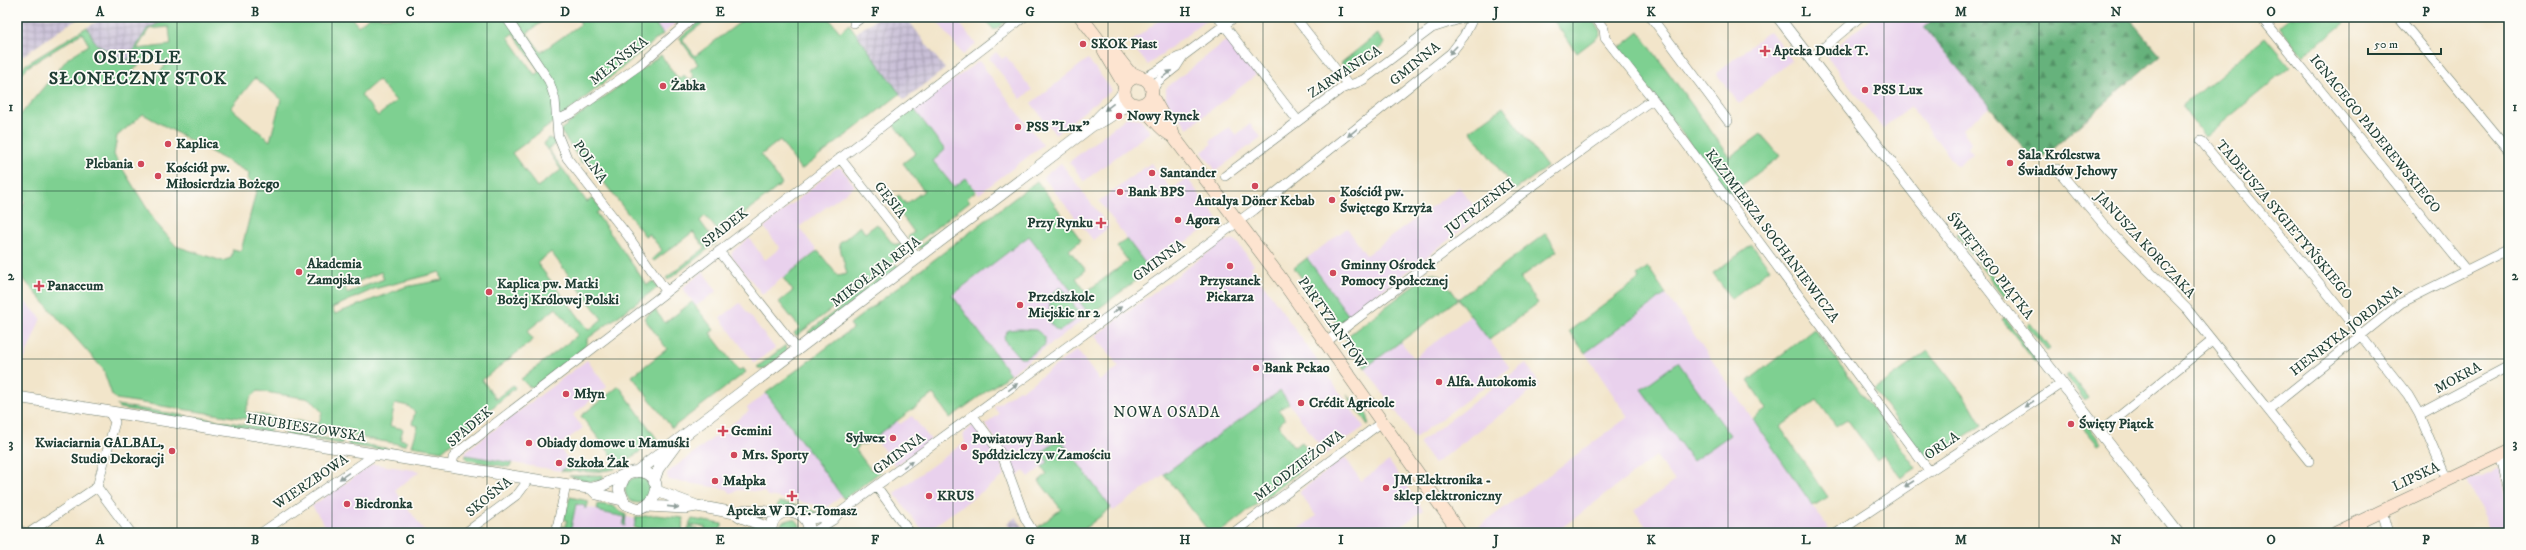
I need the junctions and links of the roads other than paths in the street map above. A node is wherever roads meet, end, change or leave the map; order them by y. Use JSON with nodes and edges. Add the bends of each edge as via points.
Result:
{"nodes":[{"id":1,"x":506,"y":17,"type":"edge"},
{"id":2,"x":694,"y":17,"type":"edge"},
{"id":3,"x":862,"y":17,"type":"edge"},
{"id":4,"x":1024,"y":17,"type":"edge"},
{"id":5,"x":1081,"y":17,"type":"edge"},
{"id":6,"x":1218,"y":17,"type":"edge"},
{"id":7,"x":1235,"y":17,"type":"edge"},
{"id":8,"x":1295,"y":17,"type":"edge"},
{"id":9,"x":1473,"y":17,"type":"edge"},
{"id":10,"x":1595,"y":17,"type":"edge"},
{"id":11,"x":1651,"y":17,"type":"edge"},
{"id":12,"x":1778,"y":17,"type":"edge"},
{"id":13,"x":1860,"y":17,"type":"edge"},
{"id":14,"x":2261,"y":17,"type":"edge"},
{"id":15,"x":2398,"y":17,"type":"edge"},
{"id":16,"x":854,"y":23,"type":"dead end"},
{"id":17,"x":1225,"y":25,"type":"junction"},
{"id":18,"x":1103,"y":46,"type":"junction"},
{"id":19,"x":1183,"y":56,"type":"junction"},
{"id":20,"x":1810,"y":59,"type":"junction"},
{"id":21,"x":1141,"y":77,"type":"junction"},
{"id":22,"x":1348,"y":85,"type":"junction"},
{"id":23,"x":1124,"y":88,"type":"junction"},
{"id":24,"x":1152,"y":94,"type":"junction"},
{"id":25,"x":1653,"y":99,"type":"junction"},
{"id":26,"x":1135,"y":104,"type":"junction"},
{"id":27,"x":557,"y":120,"type":"junction"},
{"id":28,"x":1298,"y":121,"type":"junction"},
{"id":29,"x":1728,"y":121,"type":"dead end"},
{"id":30,"x":1093,"y":125,"type":"junction"},
{"id":31,"x":1173,"y":136,"type":"junction"},
{"id":32,"x":2201,"y":141,"type":"dead end"},
{"id":33,"x":2509,"y":151,"type":"edge"},
{"id":34,"x":840,"y":158,"type":"junction"},
{"id":35,"x":2057,"y":168,"type":"dead end"},
{"id":36,"x":1225,"y":176,"type":"dead end"},
{"id":37,"x":1238,"y":221,"type":"junction"},
{"id":38,"x":2509,"y":249,"type":"edge"},
{"id":39,"x":719,"y":251,"type":"junction"},
{"id":40,"x":918,"y":258,"type":"junction"},
{"id":41,"x":2466,"y":270,"type":"junction"},
{"id":42,"x":666,"y":291,"type":"junction"},
{"id":43,"x":2360,"y":336,"type":"junction"},
{"id":44,"x":2212,"y":341,"type":"junction"},
{"id":45,"x":1326,"y":342,"type":"junction"},
{"id":46,"x":798,"y":350,"type":"junction"},
{"id":47,"x":2509,"y":366,"type":"edge"},
{"id":48,"x":2062,"y":383,"type":"junction"},
{"id":49,"x":17,"y":397,"type":"edge"},
{"id":50,"x":2268,"y":410,"type":"junction"},
{"id":51,"x":109,"y":412,"type":"junction"},
{"id":52,"x":2419,"y":414,"type":"junction"},
{"id":53,"x":973,"y":416,"type":"junction"},
{"id":54,"x":1382,"y":422,"type":"junction"},
{"id":55,"x":2100,"y":432,"type":"junction"},
{"id":56,"x":677,"y":442,"type":"junction"},
{"id":57,"x":2504,"y":453,"type":"edge"},
{"id":58,"x":376,"y":454,"type":"junction"},
{"id":59,"x":2309,"y":461,"type":"dead end"},
{"id":60,"x":452,"y":467,"type":"junction"},
{"id":61,"x":1929,"y":471,"type":"junction"},
{"id":62,"x":636,"y":472,"type":"junction"},
{"id":63,"x":625,"y":476,"type":"junction"},
{"id":64,"x":527,"y":479,"type":"junction"},
{"id":65,"x":2447,"y":480,"type":"junction"},
{"id":66,"x":566,"y":485,"type":"junction"},
{"id":67,"x":655,"y":486,"type":"junction"},
{"id":68,"x":97,"y":487,"type":"junction"},
{"id":69,"x":877,"y":487,"type":"junction"},
{"id":70,"x":591,"y":488,"type":"junction"},
{"id":71,"x":2509,"y":491,"type":"edge"},
{"id":72,"x":622,"y":500,"type":"junction"},
{"id":73,"x":648,"y":506,"type":"junction"},
{"id":74,"x":697,"y":506,"type":"junction"},
{"id":75,"x":2382,"y":511,"type":"junction"},
{"id":76,"x":737,"y":513,"type":"junction"},
{"id":77,"x":781,"y":513,"type":"junction"},
{"id":78,"x":838,"y":514,"type":"junction"},
{"id":79,"x":807,"y":520,"type":"junction"},
{"id":80,"x":17,"y":529,"type":"edge"},
{"id":81,"x":771,"y":531,"type":"edge"},
{"id":82,"x":26,"y":533,"type":"edge"},
{"id":83,"x":30,"y":533,"type":"edge"},
{"id":84,"x":131,"y":533,"type":"edge"},
{"id":85,"x":261,"y":533,"type":"edge"},
{"id":86,"x":465,"y":533,"type":"edge"},
{"id":87,"x":556,"y":533,"type":"edge"},
{"id":88,"x":811,"y":533,"type":"edge"},
{"id":89,"x":910,"y":533,"type":"edge"},
{"id":90,"x":1034,"y":533,"type":"edge"},
{"id":91,"x":1233,"y":533,"type":"edge"},
{"id":92,"x":1460,"y":533,"type":"edge"},
{"id":93,"x":1837,"y":533,"type":"edge"},
{"id":94,"x":2178,"y":533,"type":"edge"},
{"id":95,"x":2336,"y":533,"type":"edge"},
{"id":96,"x":2388,"y":533,"type":"edge"}],
"edges":[{"from":1,"to":27,"type":"street","name":"POLNA","via":[[549,81],[555,99]]},
{"from":2,"to":27,"type":"street","name":"MŁYŃSKA","via":[[630,72],[572,113]]},
{"from":3,"to":16,"type":"street"},
{"from":4,"to":34,"type":"street","name":"SPADEK"},
{"from":5,"to":18,"type":"main road"},
{"from":6,"to":17,"type":"street"},
{"from":7,"to":17,"type":"street"},
{"from":8,"to":22,"type":"street"},
{"from":9,"to":22,"type":"street","name":"ZARWANICA","via":[[1439,24],[1363,80]]},
{"from":9,"to":37,"type":"street","name":"GMINNA","one_way":true,"via":[[1467,31],[1450,53]]},
{"from":10,"to":25,"type":"street","name":"KAZIMIERZA SOCHANIEWICZA","via":[[1604,29],[1605,38]]},
{"from":11,"to":29,"type":"street"},
{"from":12,"to":20,"type":"street","name":"ŚWIĘTEGO PIĄTKA"},
{"from":13,"to":20,"type":"street"},
{"from":14,"to":41,"type":"street","name":"IGNACEGO PADEREWSKIEGO"},
{"from":15,"to":33,"type":"street"},
{"from":17,"to":19,"type":"street"},
{"from":17,"to":28,"type":"street"},
{"from":18,"to":21,"type":"main road","via":[[1114,53],[1130,72]]},
{"from":18,"to":23,"type":"main road","via":[[1105,55],[1122,78]]},
{"from":19,"to":21,"type":"street","via":[[1150,75]]},
{"from":24,"to":19,"type":"street","one_way":true,"via":[[1157,82],[1176,67]]},
{"from":20,"to":48,"type":"street","name":"ŚWIĘTEGO PIĄTKA"},
{"from":21,"to":23,"type":"main road","via":[[1130,79]]},
{"from":21,"to":24,"type":"main road","via":[[1150,83]]},
{"from":22,"to":28,"type":"street","name":"ZARWANICA"},
{"from":23,"to":26,"type":"main road","via":[[1127,100]]},
{"from":23,"to":30,"type":"street","name":"MIKOŁAJA REJA","one_way":true,"via":[[1119,99],[1100,115]]},
{"from":24,"to":26,"type":"main road","via":[[1144,104]]},
{"from":24,"to":31,"type":"main road","name":"PARTYZANTÓW","via":[[1154,103]]},
{"from":25,"to":45,"type":"street","name":"JUTRZENKI","via":[[1523,193]]},
{"from":25,"to":61,"type":"street","name":"KAZIMIERZA SOCHANIEWICZA"},
{"from":26,"to":30,"type":"street","name":"MIKOŁAJA REJA","via":[[1126,106],[1102,123]]},
{"from":26,"to":31,"type":"main road","name":"PARTYZANTÓW","via":[[1146,110],[1162,129]]},
{"from":27,"to":42,"type":"street","name":"POLNA","via":[[558,136],[567,158],[628,236]]},
{"from":28,"to":36,"type":"street","name":"ZARWANICA"},
{"from":30,"to":40,"type":"street","name":"MIKOŁAJA REJA"},
{"from":31,"to":37,"type":"main road","name":"PARTYZANTÓW"},
{"from":32,"to":43,"type":"street","name":"TADEUSZA SYGIETYŃSKIEGO"},
{"from":34,"to":39,"type":"street","name":"SPADEK"},
{"from":34,"to":40,"type":"street","name":"GĘSIA"},
{"from":35,"to":44,"type":"street","name":"JANUSZA KORCZAKA","via":[[2106,227],[2178,300]]},
{"from":37,"to":45,"type":"main road","name":"PARTYZANTÓW"},
{"from":53,"to":37,"type":"street","name":"GMINNA","one_way":true},
{"from":38,"to":41,"type":"street","name":"HENRYKA JORDANA"},
{"from":39,"to":42,"type":"street","name":"SPADEK"},
{"from":39,"to":46,"type":"street"},
{"from":40,"to":46,"type":"street","name":"MIKOŁAJA REJA"},
{"from":41,"to":43,"type":"street","name":"HENRYKA JORDANA","via":[[2409,298]]},
{"from":42,"to":60,"type":"street","name":"SPADEK","via":[[458,452],[453,458]]},
{"from":43,"to":50,"type":"street","name":"HENRYKA JORDANA"},
{"from":43,"to":52,"type":"street","name":"TADEUSZA SYGIETYŃSKIEGO","via":[[2408,395]]},
{"from":44,"to":50,"type":"street","name":"JANUSZA KORCZAKA"},
{"from":44,"to":55,"type":"street"},
{"from":45,"to":54,"type":"main road","name":"PARTYZANTÓW"},
{"from":46,"to":56,"type":"street","name":"MIKOŁAJA REJA"},
{"from":47,"to":52,"type":"street","name":"MOKRA"},
{"from":48,"to":55,"type":"street","name":"ŚWIĘTEGO PIĄTKA"},
{"from":48,"to":61,"type":"street","name":"ORLA","one_way":true},
{"from":49,"to":51,"type":"street","name":"HRUBIESZOWSKA"},
{"from":50,"to":59,"type":"street","name":"JANUSZA KORCZAKA"},
{"from":51,"to":58,"type":"street","name":"HRUBIESZOWSKA"},
{"from":51,"to":68,"type":"street","via":[[115,422]]},
{"from":52,"to":65,"type":"street","name":"TADEUSZA SYGIETYŃSKIEGO"},
{"from":69,"to":53,"type":"street","name":"GMINNA","one_way":true},
{"from":53,"to":90,"type":"street","via":[[1002,455],[1026,519]]},
{"from":54,"to":91,"type":"street","name":"MŁODZIEŻOWA"},
{"from":54,"to":92,"type":"main road","name":"PARTYZANTÓW"},
{"from":55,"to":94,"type":"street","name":"ŚWIĘTEGO PIĄTKA"},
{"from":56,"to":62,"type":"street","name":"MIKOŁAJA REJA","via":[[668,446]]},
{"from":56,"to":67,"type":"street","name":"MIKOŁAJA REJA","via":[[658,469]]},
{"from":57,"to":65,"type":"main road","name":"LIPSKA"},
{"from":57,"to":71,"type":"street"},
{"from":58,"to":60,"type":"street","name":"HRUBIESZOWSKA"},
{"from":58,"to":85,"type":"street","name":"WIERZBOWA","one_way":true},
{"from":60,"to":64,"type":"street","name":"HRUBIESZOWSKA"},
{"from":61,"to":93,"type":"street","name":"ORLA","one_way":true},
{"from":62,"to":63,"type":"street"},
{"from":62,"to":67,"type":"street","via":[[647,474]]},
{"from":63,"to":70,"type":"street","name":"HRUBIESZOWSKA"},
{"from":63,"to":72,"type":"street","via":[[619,489]]},
{"from":64,"to":66,"type":"street","name":"HRUBIESZOWSKA"},
{"from":64,"to":86,"type":"street","name":"SKOŚNA","via":[[518,494]]},
{"from":65,"to":75,"type":"main road","name":"LIPSKA"},
{"from":66,"to":70,"type":"street","name":"HRUBIESZOWSKA"},
{"from":66,"to":87,"type":"street"},
{"from":67,"to":73,"type":"street","via":[[655,498]]},
{"from":67,"to":74,"type":"street"},
{"from":68,"to":83,"type":"street"},
{"from":68,"to":84,"type":"street"},
{"from":69,"to":78,"type":"street","name":"GMINNA"},
{"from":69,"to":89,"type":"street"},
{"from":70,"to":72,"type":"street","name":"HRUBIESZOWSKA","via":[[598,494]]},
{"from":72,"to":73,"type":"street","via":[[634,508]]},
{"from":73,"to":74,"type":"street","one_way":true},
{"from":74,"to":76,"type":"street"},
{"from":75,"to":95,"type":"main road","name":"LIPSKA"},
{"from":75,"to":96,"type":"street"},
{"from":76,"to":77,"type":"street","via":[[745,510]]},
{"from":76,"to":81,"type":"street","via":[[744,519]]},
{"from":77,"to":79,"type":"street","via":[[795,511]]},
{"from":77,"to":81,"type":"street","via":[[774,520]]},
{"from":78,"to":79,"type":"street","name":"GMINNA"},
{"from":78,"to":88,"type":"street","name":"GMINNA","via":[[833,520]]},
{"from":79,"to":88,"type":"street"},
{"from":80,"to":82,"type":"street"}]}
